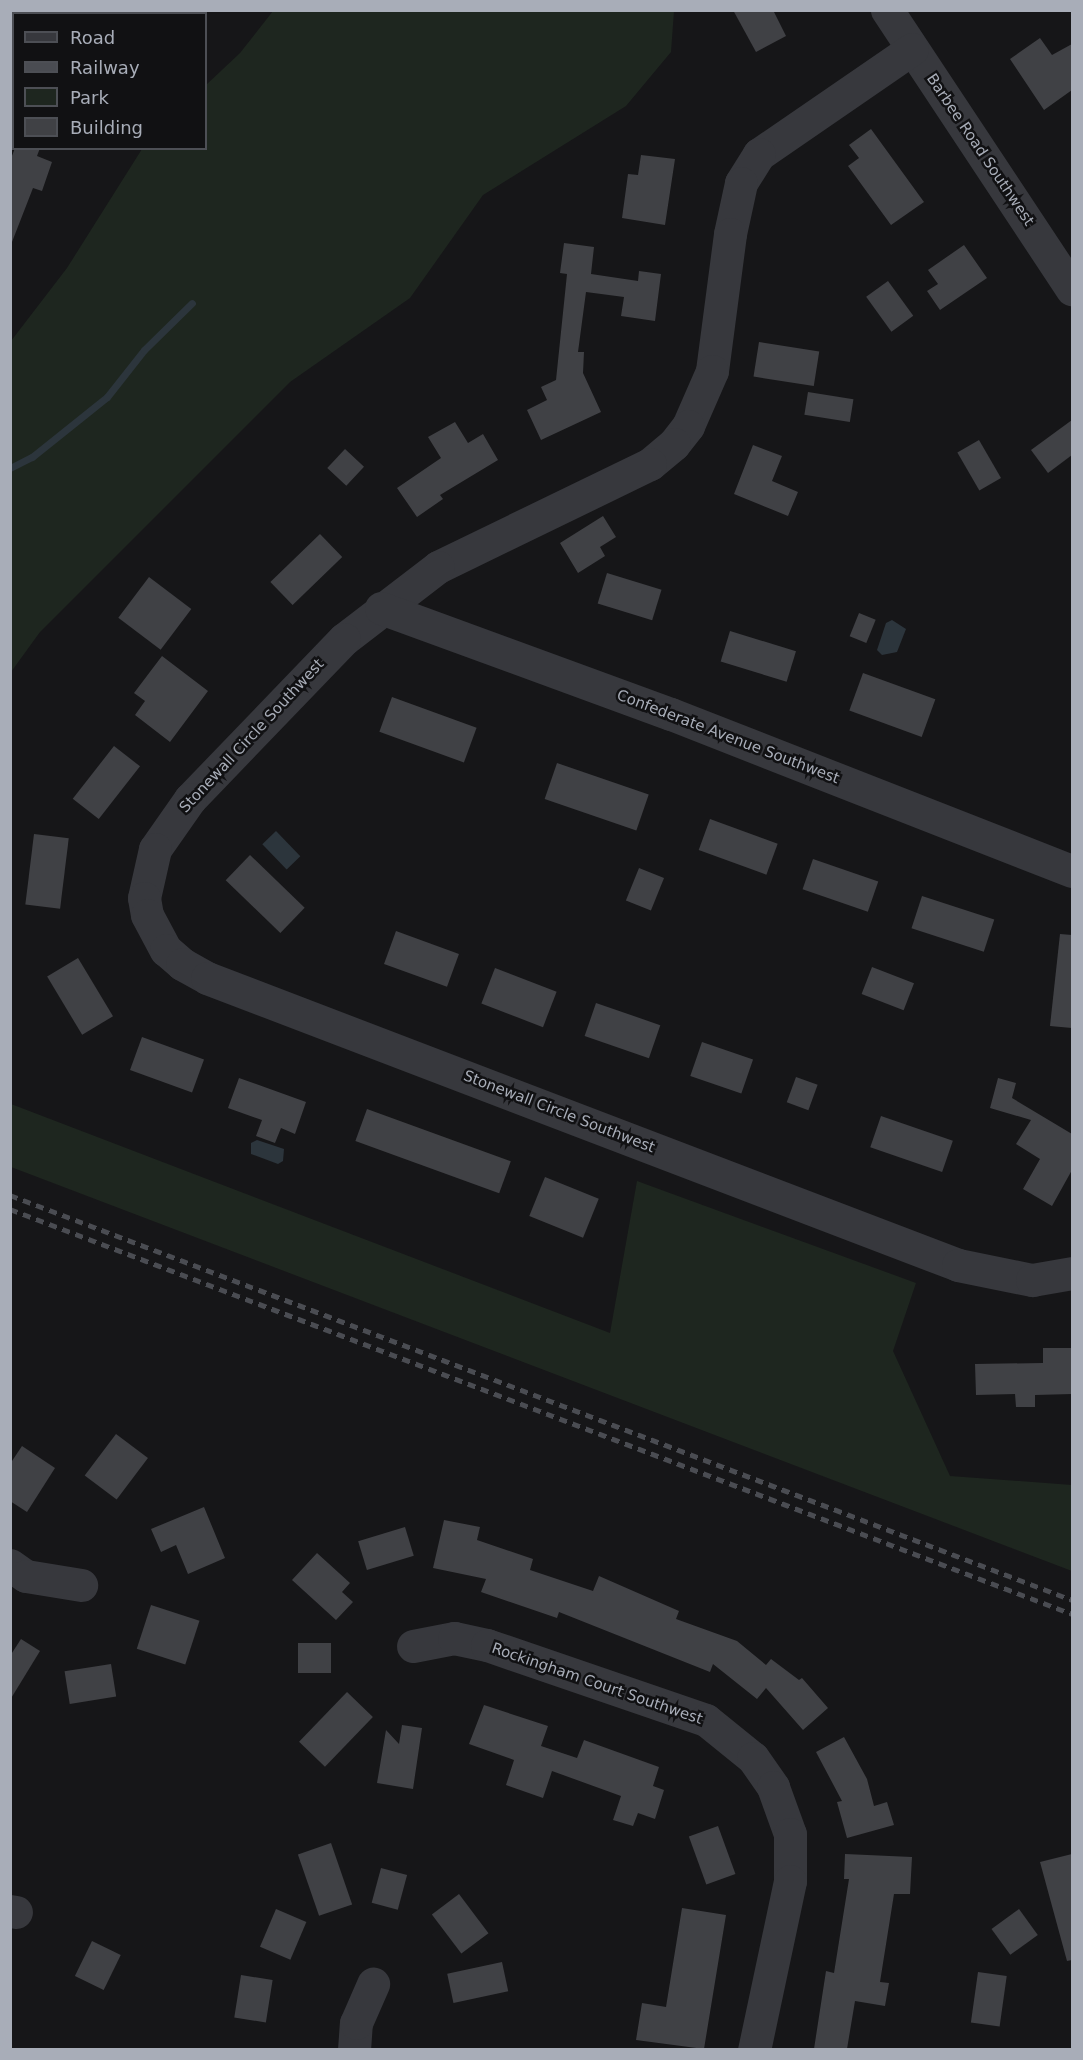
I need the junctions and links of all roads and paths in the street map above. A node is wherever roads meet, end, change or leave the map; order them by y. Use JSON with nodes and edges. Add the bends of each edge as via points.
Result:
{"nodes":[{"id":1,"x":887,"y":10,"type":"edge"},
{"id":2,"x":912,"y":49,"type":"junction"},
{"id":3,"x":1072,"y":289,"type":"edge"},
{"id":4,"x":381,"y":608,"type":"junction"},
{"id":5,"x":1072,"y":871,"type":"edge"},
{"id":6,"x":1072,"y":1273,"type":"edge"},
{"id":7,"x":10,"y":1565,"type":"edge"},
{"id":8,"x":81,"y":1585,"type":"dead end"},
{"id":9,"x":413,"y":1646,"type":"dead end"},
{"id":10,"x":373,"y":1984,"type":"dead end"},
{"id":11,"x":354,"y":2049,"type":"edge"},
{"id":12,"x":754,"y":2049,"type":"edge"}],
"edges":[{"from":1,"to":2,"type":"street","name":"Barbee Road Southwest"},
{"from":2,"to":3,"type":"street","name":"Barbee Road Southwest"},
{"from":2,"to":4,"type":"street","name":"Stonewall Circle Southwest","via":[[759,154],[741,183],[730,234],[712,371],[688,426],[674,444],[650,464],[438,567]]},
{"from":4,"to":5,"type":"street","name":"Confederate Avenue Southwest","via":[[670,714]]},
{"from":4,"to":6,"type":"street","name":"Stonewall Circle Southwest","via":[[289,693],[190,799],[155,849],[144,898],[147,915],[166,950],[207,978],[958,1264],[1032,1280]]},
{"from":7,"to":8,"type":"street","via":[[26,1576]]},
{"from":9,"to":12,"type":"street","name":"Rockingham Court Southwest","via":[[454,1638],[487,1645],[706,1720],[753,1758],[773,1787],[790,1834],[790,1881]]},
{"from":10,"to":11,"type":"street","via":[[356,2024]]}]}
